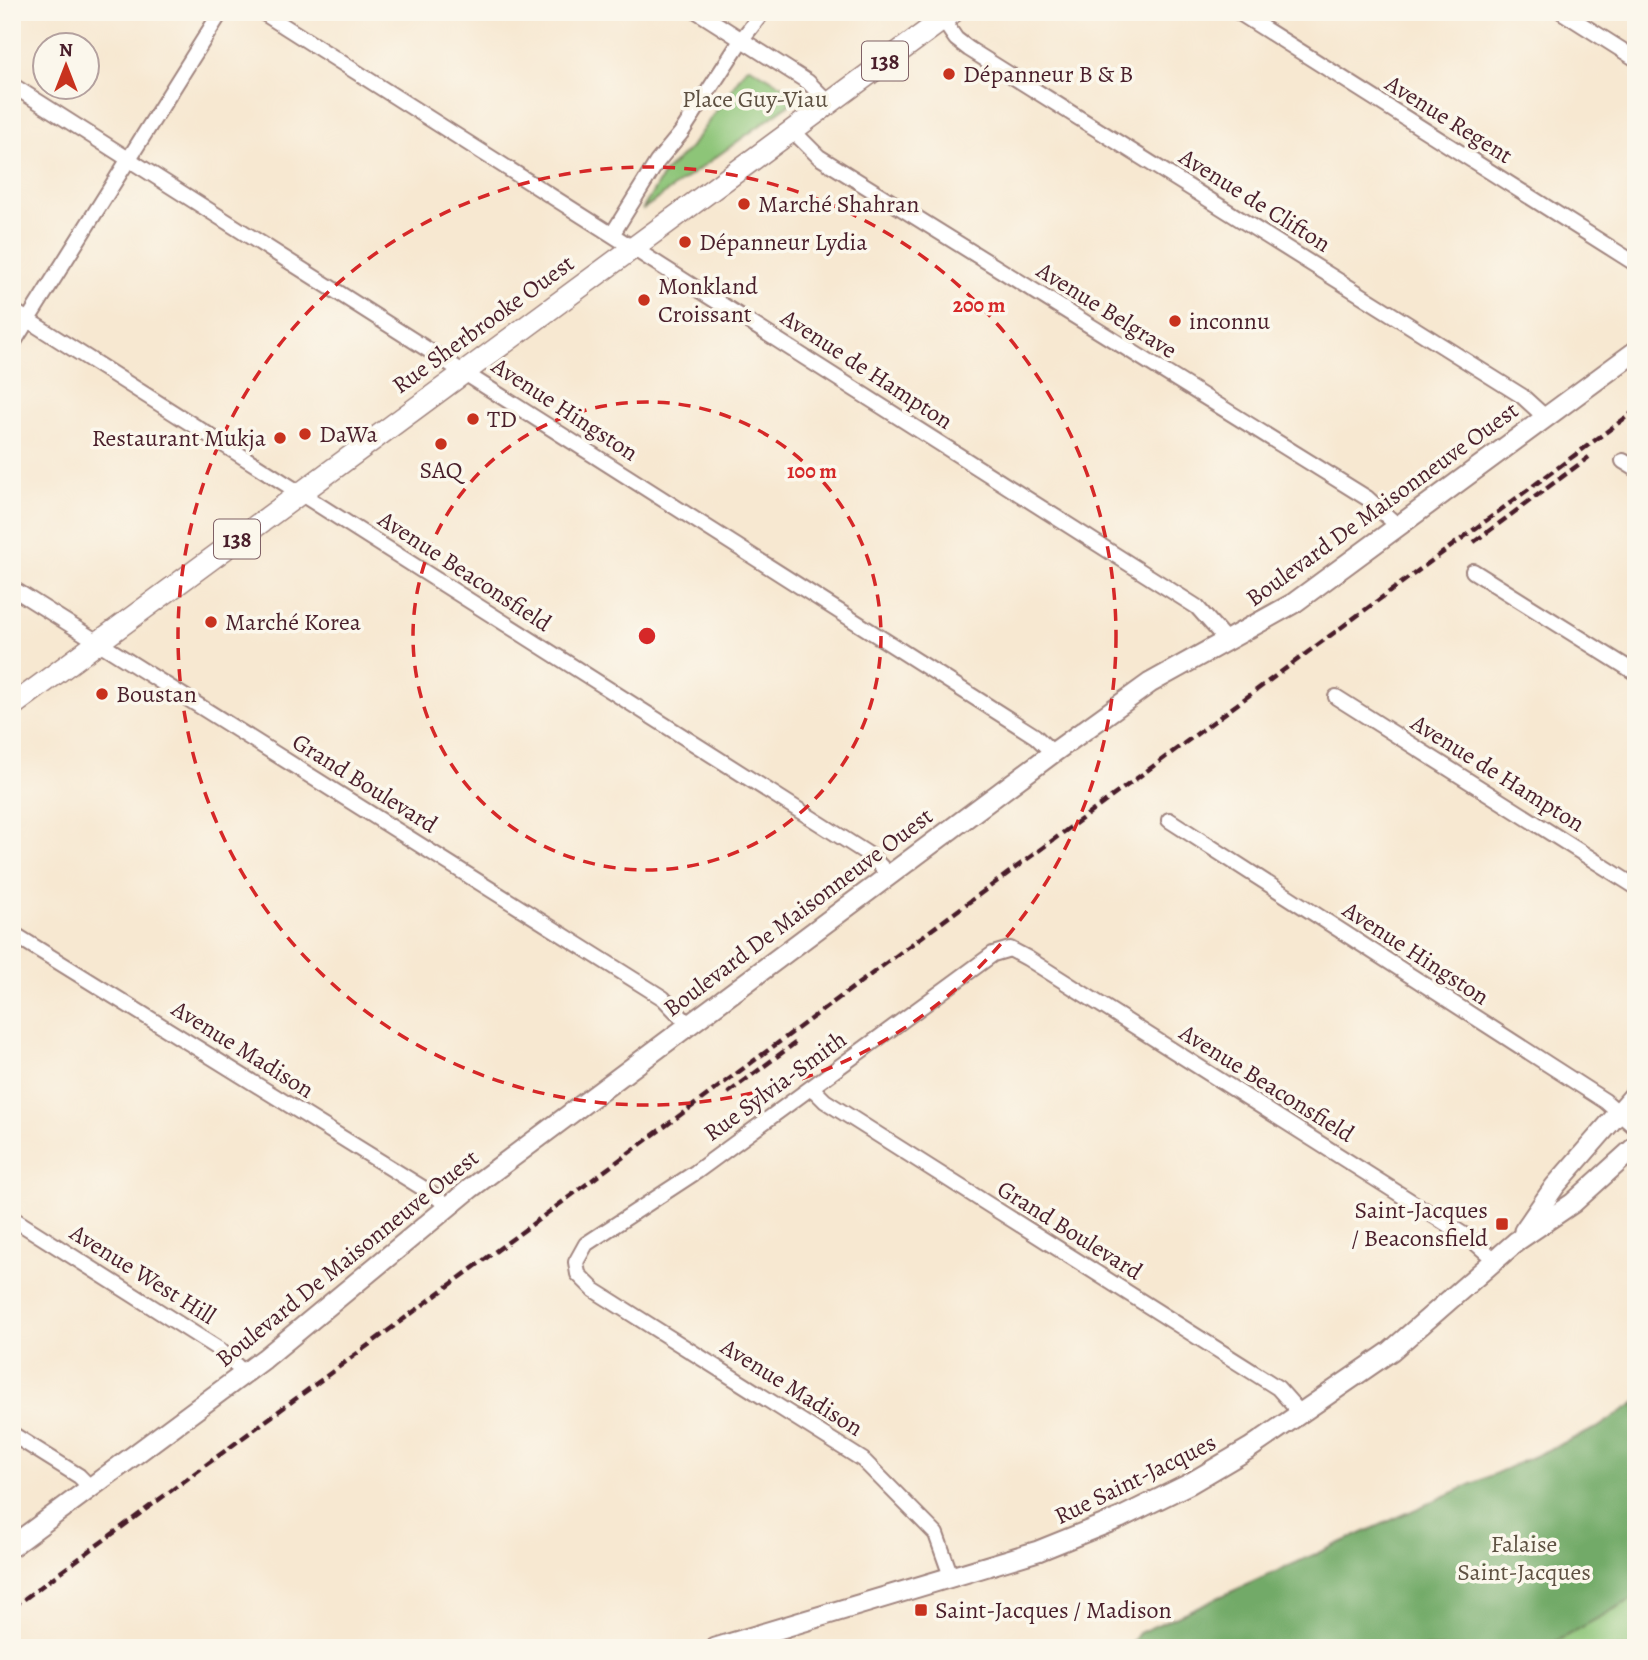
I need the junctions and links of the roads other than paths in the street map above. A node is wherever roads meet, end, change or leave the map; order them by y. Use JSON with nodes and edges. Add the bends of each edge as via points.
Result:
{"nodes":[{"id":1,"x":220,"y":12,"type":"edge"},
{"id":2,"x":262,"y":12,"type":"edge"},
{"id":3,"x":698,"y":12,"type":"edge"},
{"id":4,"x":763,"y":12,"type":"edge"},
{"id":5,"x":1238,"y":12,"type":"edge"},
{"id":6,"x":1562,"y":12,"type":"edge"},
{"id":7,"x":948,"y":16,"type":"edge"},
{"id":8,"x":741,"y":39,"type":"junction"},
{"id":9,"x":1636,"y":59,"type":"edge"},
{"id":10,"x":12,"y":85,"type":"edge"},
{"id":11,"x":829,"y":103,"type":"junction"},
{"id":12,"x":792,"y":130,"type":"junction"},
{"id":13,"x":129,"y":160,"type":"junction"},
{"id":14,"x":613,"y":233,"type":"junction"},
{"id":15,"x":633,"y":246,"type":"junction"},
{"id":16,"x":1636,"y":264,"type":"edge"},
{"id":17,"x":12,"y":310,"type":"edge"},
{"id":18,"x":28,"y":320,"type":"junction"},
{"id":19,"x":12,"y":345,"type":"edge"},
{"id":20,"x":1636,"y":351,"type":"edge"},
{"id":21,"x":464,"y":371,"type":"junction"},
{"id":22,"x":1545,"y":417,"type":"junction"},
{"id":23,"x":1623,"y":461,"type":"dead end"},
{"id":24,"x":1636,"y":469,"type":"edge"},
{"id":25,"x":299,"y":492,"type":"junction"},
{"id":26,"x":1399,"y":527,"type":"junction"},
{"id":27,"x":1473,"y":570,"type":"dead end"},
{"id":28,"x":12,"y":588,"type":"edge"},
{"id":29,"x":1226,"y":640,"type":"junction"},
{"id":30,"x":99,"y":642,"type":"junction"},
{"id":31,"x":1636,"y":673,"type":"edge"},
{"id":32,"x":1336,"y":697,"type":"dead end"},
{"id":33,"x":12,"y":706,"type":"edge"},
{"id":34,"x":1053,"y":753,"type":"junction"},
{"id":35,"x":1169,"y":820,"type":"dead end"},
{"id":36,"x":889,"y":875,"type":"junction"},
{"id":37,"x":1636,"y":887,"type":"edge"},
{"id":38,"x":12,"y":933,"type":"edge"},
{"id":39,"x":1010,"y":949,"type":"joint"},
{"id":40,"x":688,"y":1024,"type":"junction"},
{"id":41,"x":811,"y":1088,"type":"junction"},
{"id":42,"x":1636,"y":1093,"type":"edge"},
{"id":43,"x":1620,"y":1113,"type":"junction"},
{"id":44,"x":1636,"y":1128,"type":"edge"},
{"id":45,"x":1636,"y":1146,"type":"edge"},
{"id":46,"x":448,"y":1206,"type":"junction"},
{"id":47,"x":12,"y":1218,"type":"edge"},
{"id":48,"x":1517,"y":1241,"type":"junction"},
{"id":49,"x":1496,"y":1261,"type":"junction"},
{"id":50,"x":576,"y":1266,"type":"joint"},
{"id":51,"x":245,"y":1374,"type":"junction"},
{"id":52,"x":1301,"y":1414,"type":"junction"},
{"id":53,"x":12,"y":1434,"type":"edge"},
{"id":54,"x":90,"y":1488,"type":"junction"},
{"id":55,"x":12,"y":1546,"type":"edge"},
{"id":56,"x":952,"y":1579,"type":"junction"},
{"id":57,"x":715,"y":1648,"type":"edge"}],
"edges":[{"from":1,"to":13,"type":"street"},
{"from":2,"to":14,"type":"street","name":"Avenue de Hampton"},
{"from":3,"to":8,"type":"street"},
{"from":4,"to":8,"type":"street"},
{"from":5,"to":16,"type":"street","name":"Avenue Regent"},
{"from":6,"to":9,"type":"street"},
{"from":7,"to":11,"type":"main road","name":"Rue Sherbrooke Ouest","number":"138"},
{"from":7,"to":22,"type":"street","name":"Avenue de Clifton","via":[[956,39],[969,49],[1512,390]]},
{"from":8,"to":11,"type":"street","via":[[808,82]]},
{"from":8,"to":14,"type":"street"},
{"from":10,"to":13,"type":"street","name":"Avenue Hingston"},
{"from":11,"to":12,"type":"main road","name":"Rue Sherbrooke Ouest","number":"138"},
{"from":12,"to":15,"type":"main road","name":"Rue Sherbrooke Ouest","number":"138"},
{"from":12,"to":26,"type":"street","name":"Avenue Belgrave","via":[[819,157],[1367,498]]},
{"from":13,"to":18,"type":"street"},
{"from":13,"to":21,"type":"street","name":"Avenue Hingston"},
{"from":14,"to":15,"type":"street","name":"Avenue de Hampton"},
{"from":15,"to":21,"type":"main road","name":"Rue Sherbrooke Ouest","number":"138"},
{"from":15,"to":29,"type":"street","name":"Avenue de Hampton","via":[[1197,607]]},
{"from":17,"to":18,"type":"street","name":"Avenue Beaconsfield"},
{"from":18,"to":19,"type":"street"},
{"from":18,"to":25,"type":"street","name":"Avenue Beaconsfield"},
{"from":20,"to":22,"type":"street","name":"Boulevard De Maisonneuve Ouest"},
{"from":21,"to":25,"type":"main road","name":"Rue Sherbrooke Ouest","number":"138"},
{"from":21,"to":34,"type":"street","name":"Avenue Hingston","via":[[1035,736]]},
{"from":22,"to":26,"type":"street","name":"Boulevard De Maisonneuve Ouest"},
{"from":23,"to":24,"type":"street"},
{"from":25,"to":30,"type":"main road","name":"Rue Sherbrooke Ouest","number":"138"},
{"from":25,"to":36,"type":"street","name":"Avenue Beaconsfield","via":[[871,856]]},
{"from":26,"to":29,"type":"street","name":"Boulevard De Maisonneuve Ouest","via":[[1280,612]]},
{"from":27,"to":31,"type":"street"},
{"from":28,"to":30,"type":"street","name":"Grand Boulevard"},
{"from":29,"to":34,"type":"street","name":"Boulevard De Maisonneuve Ouest","via":[[1150,682]]},
{"from":30,"to":33,"type":"main road","name":"Rue Sherbrooke Ouest","number":"138"},
{"from":30,"to":40,"type":"street","name":"Grand Boulevard","via":[[663,998]]},
{"from":32,"to":37,"type":"street","name":"Avenue de Hampton"},
{"from":34,"to":36,"type":"street","name":"Boulevard De Maisonneuve Ouest"},
{"from":35,"to":43,"type":"street","name":"Avenue Hingston"},
{"from":36,"to":40,"type":"street","name":"Boulevard De Maisonneuve Ouest"},
{"from":38,"to":46,"type":"street","name":"Avenue Madison"},
{"from":39,"to":41,"type":"street","name":"Rue Sylvia-Smith","via":[[993,954]]},
{"from":39,"to":49,"type":"street","name":"Avenue Beaconsfield","via":[[1472,1240]]},
{"from":40,"to":46,"type":"street","name":"Boulevard De Maisonneuve Ouest"},
{"from":41,"to":50,"type":"street","name":"Rue Sylvia-Smith","via":[[696,1172],[586,1244],[578,1253]]},
{"from":41,"to":52,"type":"street","name":"Grand Boulevard","via":[[1278,1388]]},
{"from":42,"to":43,"type":"street","name":"Rue Saint-Jacques"},
{"from":43,"to":44,"type":"street","name":"Avenue Hingston"},
{"from":43,"to":48,"type":"street","name":"Rue Saint-Jacques","via":[[1555,1186]]},
{"from":45,"to":48,"type":"street","name":"Rue Saint-Jacques","via":[[1573,1203]]},
{"from":46,"to":51,"type":"street","name":"Boulevard De Maisonneuve Ouest"},
{"from":47,"to":51,"type":"street","name":"Avenue West Hill","via":[[220,1350]]},
{"from":48,"to":49,"type":"street","name":"Rue Saint-Jacques"},
{"from":49,"to":52,"type":"street","name":"Rue Saint-Jacques","via":[[1391,1351]]},
{"from":50,"to":56,"type":"street","name":"Avenue Madison","via":[[594,1290],[863,1460],[936,1534]]},
{"from":51,"to":54,"type":"street","name":"Boulevard De Maisonneuve Ouest"},
{"from":52,"to":56,"type":"street","name":"Rue Saint-Jacques","via":[[1212,1471],[1130,1514],[1057,1545]]},
{"from":53,"to":54,"type":"street","via":[[79,1476]]},
{"from":54,"to":55,"type":"street","name":"Boulevard De Maisonneuve Ouest"},
{"from":56,"to":57,"type":"street","name":"Rue Saint-Jacques"}]}
